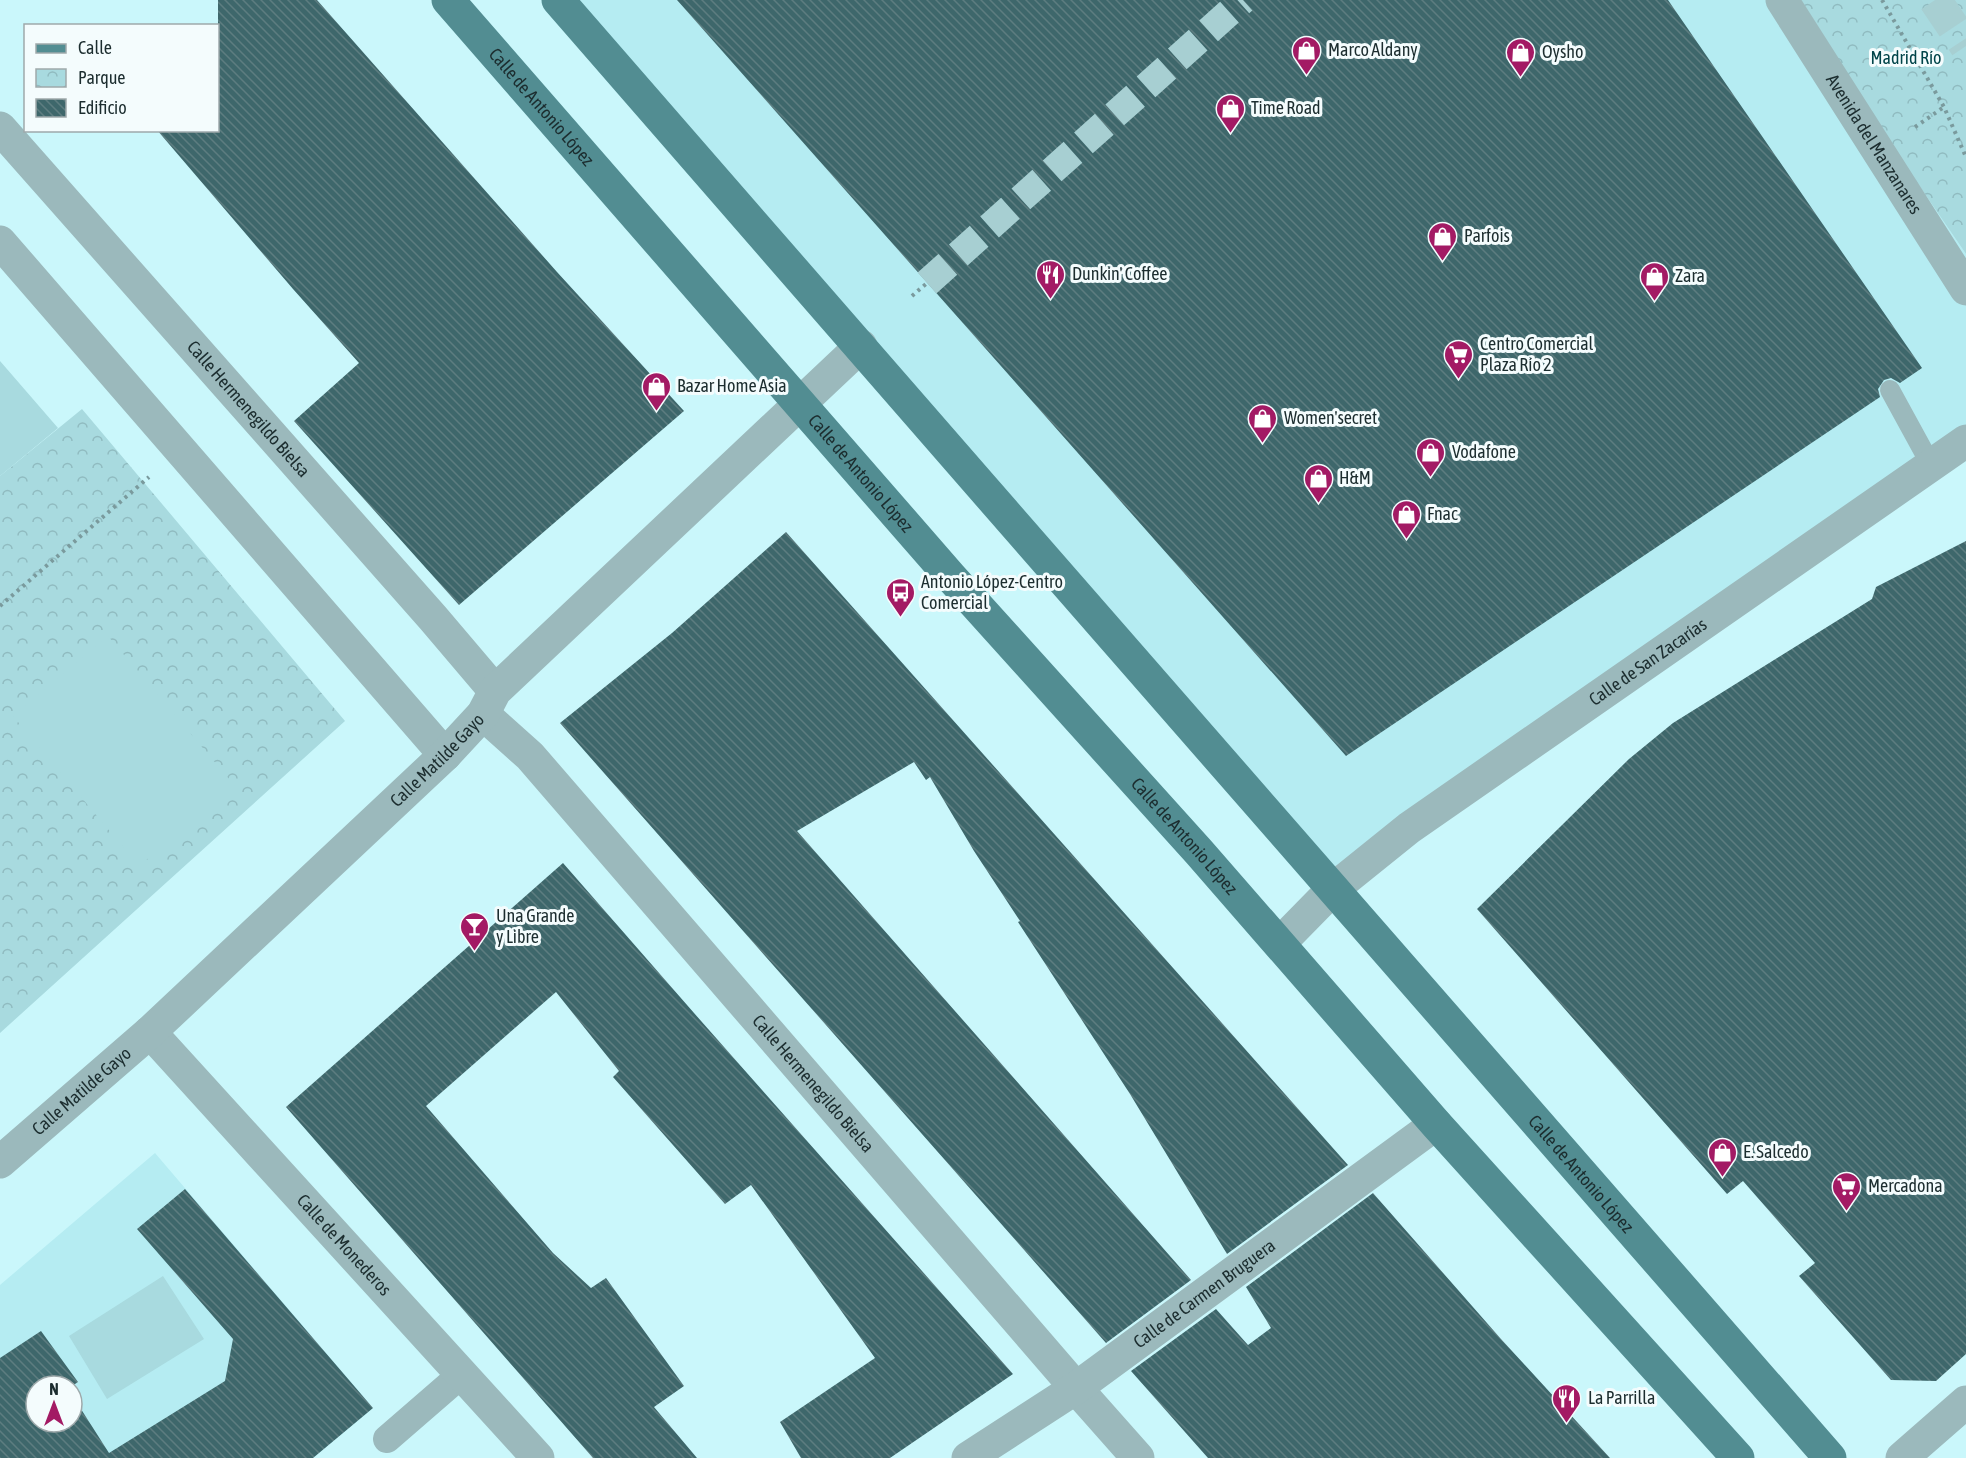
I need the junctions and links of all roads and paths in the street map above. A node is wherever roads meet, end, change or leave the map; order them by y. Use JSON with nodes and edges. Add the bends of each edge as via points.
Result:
{"nodes":[{"id":1,"x":448,"y":0,"type":"edge"},
{"id":2,"x":558,"y":0,"type":"edge"},
{"id":3,"x":1782,"y":0,"type":"edge"},
{"id":4,"x":1882,"y":0,"type":"edge"},
{"id":5,"x":0,"y":128,"type":"edge"},
{"id":6,"x":1966,"y":157,"type":"edge"},
{"id":7,"x":0,"y":242,"type":"edge"},
{"id":8,"x":927,"y":283,"type":"tunnel mouth"},
{"id":9,"x":1966,"y":289,"type":"edge"},
{"id":10,"x":912,"y":296,"type":"dead end"},
{"id":11,"x":861,"y":346,"type":"junction"},
{"id":12,"x":1890,"y":390,"type":"dead end"},
{"id":13,"x":801,"y":404,"type":"junction"},
{"id":14,"x":1966,"y":441,"type":"edge"},
{"id":15,"x":1931,"y":465,"type":"junction"},
{"id":16,"x":151,"y":475,"type":"dead end"},
{"id":17,"x":0,"y":606,"type":"edge"},
{"id":18,"x":489,"y":702,"type":"junction"},
{"id":19,"x":445,"y":755,"type":"junction"},
{"id":20,"x":1332,"y":890,"type":"junction"},
{"id":21,"x":1280,"y":943,"type":"junction"},
{"id":22,"x":150,"y":1032,"type":"junction"},
{"id":23,"x":1436,"y":1124,"type":"junction"},
{"id":24,"x":0,"y":1162,"type":"edge"},
{"id":25,"x":462,"y":1374,"type":"junction"},
{"id":26,"x":1076,"y":1388,"type":"junction"},
{"id":27,"x":1966,"y":1402,"type":"edge"},
{"id":28,"x":387,"y":1439,"type":"dead end"},
{"id":29,"x":538,"y":1458,"type":"edge"},
{"id":30,"x":969,"y":1458,"type":"edge"},
{"id":31,"x":1138,"y":1458,"type":"edge"},
{"id":32,"x":1738,"y":1458,"type":"edge"},
{"id":33,"x":1830,"y":1458,"type":"edge"},
{"id":34,"x":1902,"y":1458,"type":"edge"}],
"edges":[{"from":1,"to":13,"type":"main road","name":"Calle de Antonio López"},
{"from":2,"to":11,"type":"main road","name":"Calle de Antonio López"},
{"from":3,"to":9,"type":"street","name":"Avenida del Manzanares"},
{"from":4,"to":6,"type":"path","via":[[1944,108]]},
{"from":5,"to":18,"type":"street","name":"Calle Hermenegildo Bielsa","via":[[433,618]]},
{"from":7,"to":19,"type":"street"},
{"from":8,"to":10,"type":"path"},
{"from":11,"to":13,"type":"street","name":"Calle Matilde Gayo"},
{"from":11,"to":20,"type":"main road","name":"Calle de Antonio López"},
{"from":12,"to":15,"type":"lane"},
{"from":13,"to":18,"type":"street","name":"Calle Matilde Gayo"},
{"from":13,"to":21,"type":"main road","name":"Calle de Antonio López"},
{"from":14,"to":15,"type":"street","name":"Calle de San Zacarías"},
{"from":15,"to":20,"type":"street","name":"Calle de San Zacarías","via":[[1409,828]]},
{"from":16,"to":17,"type":"path"},
{"from":18,"to":19,"type":"street","name":"Calle Matilde Gayo"},
{"from":18,"to":26,"type":"street","name":"Calle Hermenegildo Bielsa","via":[[538,765]]},
{"from":19,"to":22,"type":"street","name":"Calle Matilde Gayo"},
{"from":20,"to":21,"type":"street"},
{"from":20,"to":33,"type":"main road","name":"Calle de Antonio López"},
{"from":21,"to":23,"type":"main road","name":"Calle de Antonio López"},
{"from":22,"to":24,"type":"street","name":"Calle Matilde Gayo"},
{"from":22,"to":25,"type":"street","name":"Calle de Monederos"},
{"from":23,"to":26,"type":"street","name":"Calle de Carmen Bruguera"},
{"from":23,"to":32,"type":"main road","name":"Calle de Antonio López"},
{"from":25,"to":28,"type":"street"},
{"from":25,"to":29,"type":"street","name":"Calle de Monederos"},
{"from":26,"to":30,"type":"street","name":"Calle de Carmen Bruguera"},
{"from":26,"to":31,"type":"street","name":"Calle Hermenegildo Bielsa"},
{"from":27,"to":34,"type":"street"}]}
